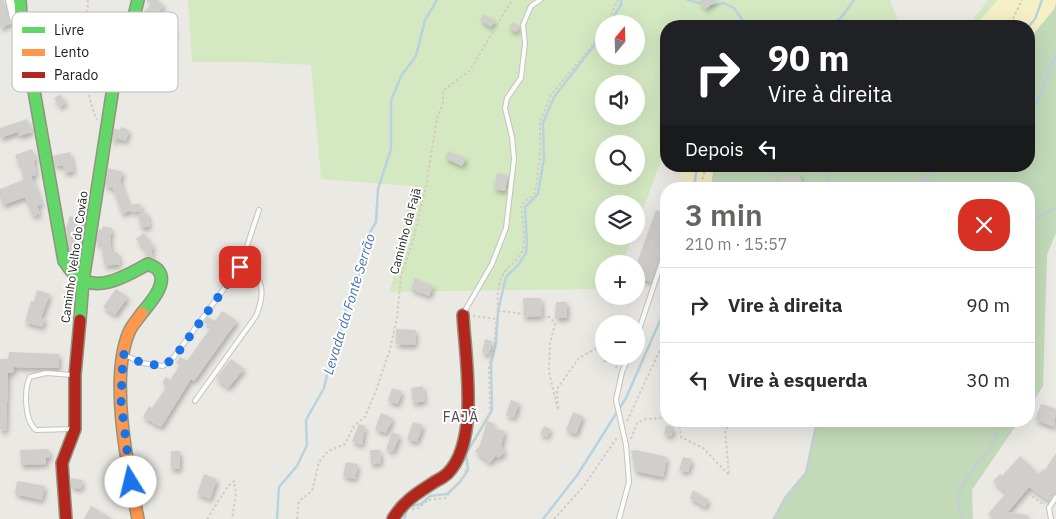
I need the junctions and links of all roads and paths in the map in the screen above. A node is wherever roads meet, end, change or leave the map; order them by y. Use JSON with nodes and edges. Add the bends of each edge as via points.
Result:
{"nodes":[{"id":1,"x":20,"y":0,"type":"edge"},
{"id":2,"x":512,"y":0,"type":"edge"},
{"id":3,"x":540,"y":0,"type":"edge"},
{"id":4,"x":618,"y":0,"type":"edge"},
{"id":5,"x":1022,"y":0,"type":"edge"},
{"id":6,"x":24,"y":12,"type":"edge"},
{"id":7,"x":611,"y":15,"type":"edge"},
{"id":8,"x":1011,"y":20,"type":"edge"},
{"id":9,"x":595,"y":42,"type":"edge"},
{"id":10,"x":38,"y":92,"type":"edge"},
{"id":11,"x":89,"y":92,"type":"edge"},
{"id":12,"x":113,"y":92,"type":"edge"},
{"id":13,"x":106,"y":138,"type":"junction"},
{"id":14,"x":823,"y":172,"type":"edge"},
{"id":15,"x":932,"y":172,"type":"edge"},
{"id":16,"x":831,"y":182,"type":"edge"},
{"id":17,"x":915,"y":182,"type":"edge"},
{"id":18,"x":1056,"y":207,"type":"edge"},
{"id":19,"x":259,"y":210,"type":"dead end"},
{"id":20,"x":1035,"y":220,"type":"edge"},
{"id":21,"x":240,"y":267,"type":"junction"},
{"id":22,"x":660,"y":267,"type":"edge"},
{"id":23,"x":82,"y":281,"type":"junction"},
{"id":24,"x":498,"y":311,"type":"junction"},
{"id":25,"x":462,"y":315,"type":"junction"},
{"id":26,"x":644,"y":315,"type":"edge"},
{"id":27,"x":595,"y":349,"type":"edge"},
{"id":28,"x":123,"y":354,"type":"junction"},
{"id":29,"x":626,"y":365,"type":"edge"},
{"id":30,"x":75,"y":375,"type":"junction"},
{"id":31,"x":195,"y":401,"type":"dead end"},
{"id":32,"x":660,"y":418,"type":"edge"},
{"id":33,"x":679,"y":427,"type":"edge"},
{"id":34,"x":728,"y":427,"type":"edge"},
{"id":35,"x":815,"y":427,"type":"edge"},
{"id":36,"x":997,"y":427,"type":"edge"},
{"id":37,"x":75,"y":429,"type":"junction"},
{"id":38,"x":627,"y":452,"type":"junction"},
{"id":39,"x":1034,"y":474,"type":"dead end"},
{"id":40,"x":1056,"y":497,"type":"edge"},
{"id":41,"x":1049,"y":508,"type":"junction"},
{"id":42,"x":66,"y":519,"type":"edge"},
{"id":43,"x":138,"y":519,"type":"edge"},
{"id":44,"x":207,"y":519,"type":"edge"},
{"id":45,"x":232,"y":519,"type":"edge"},
{"id":46,"x":297,"y":519,"type":"edge"},
{"id":47,"x":393,"y":519,"type":"edge"},
{"id":48,"x":619,"y":519,"type":"edge"},
{"id":49,"x":773,"y":519,"type":"edge"},
{"id":50,"x":962,"y":519,"type":"edge"},
{"id":51,"x":1051,"y":519,"type":"edge"}],
"edges":[{"from":1,"to":6,"type":"street"},
{"from":2,"to":46,"type":"path","name":"Caminho da Fajã","via":[[470,70],[443,91],[426,187],[401,276],[397,318],[377,388],[365,417],[354,426],[344,444],[328,451],[319,462],[312,491],[299,501]]},
{"from":3,"to":25,"type":"lane","via":[[530,6],[523,25],[522,78],[507,98],[514,159],[506,228],[492,264]]},
{"from":4,"to":7,"type":"path"},
{"from":5,"to":8,"type":"path"},
{"from":9,"to":24,"type":"path","via":[[551,95],[540,121],[535,193],[521,205],[522,251],[502,275]]},
{"from":10,"to":23,"type":"street","via":[[64,262]]},
{"from":11,"to":13,"type":"path","via":[[92,111]]},
{"from":12,"to":13,"type":"street","name":"Caminho Velho do Covão"},
{"from":13,"to":23,"type":"street","name":"Caminho Velho do Covão"},
{"from":14,"to":16,"type":"path"},
{"from":15,"to":17,"type":"path"},
{"from":18,"to":20,"type":"path"},
{"from":19,"to":21,"type":"lane"},
{"from":21,"to":28,"type":"lane","via":[[174,358],[163,366],[142,363]]},
{"from":21,"to":31,"type":"lane","via":[[255,275],[261,288],[261,304],[256,316]]},
{"from":22,"to":26,"type":"lane"},
{"from":23,"to":28,"type":"street","via":[[106,284],[148,264],[157,266],[161,272],[162,285],[130,330]]},
{"from":23,"to":30,"type":"street","name":"Caminho Velho do Covão"},
{"from":24,"to":25,"type":"path","via":[[498,319]]},
{"from":24,"to":27,"type":"path","via":[[549,317],[555,323],[549,372],[558,410],[557,389],[580,358]]},
{"from":25,"to":47,"type":"street","via":[[469,418],[464,444],[448,473],[410,498]]},
{"from":28,"to":43,"type":"street","via":[[121,401]]},
{"from":29,"to":38,"type":"lane","bridge":true,"via":[[616,400]]},
{"from":30,"to":37,"type":"street","name":"Caminho Velho do Covão"},
{"from":30,"to":37,"type":"lane","via":[[36,374],[26,384],[32,427],[36,430]]},
{"from":32,"to":38,"type":"path","via":[[637,423]]},
{"from":33,"to":34,"type":"path","via":[[681,437],[703,448],[730,475],[725,430]]},
{"from":35,"to":49,"type":"path","via":[[806,472]]},
{"from":36,"to":50,"type":"path","via":[[990,446],[959,492]]},
{"from":37,"to":42,"type":"street","name":"Caminho Velho do Covão","via":[[62,463]]},
{"from":38,"to":48,"type":"lane","via":[[629,482]]},
{"from":39,"to":41,"type":"path","via":[[1024,482],[1024,487]]},
{"from":40,"to":41,"type":"lane"},
{"from":41,"to":51,"type":"lane"},
{"from":44,"to":45,"type":"path","via":[[234,481],[236,494]]}]}
